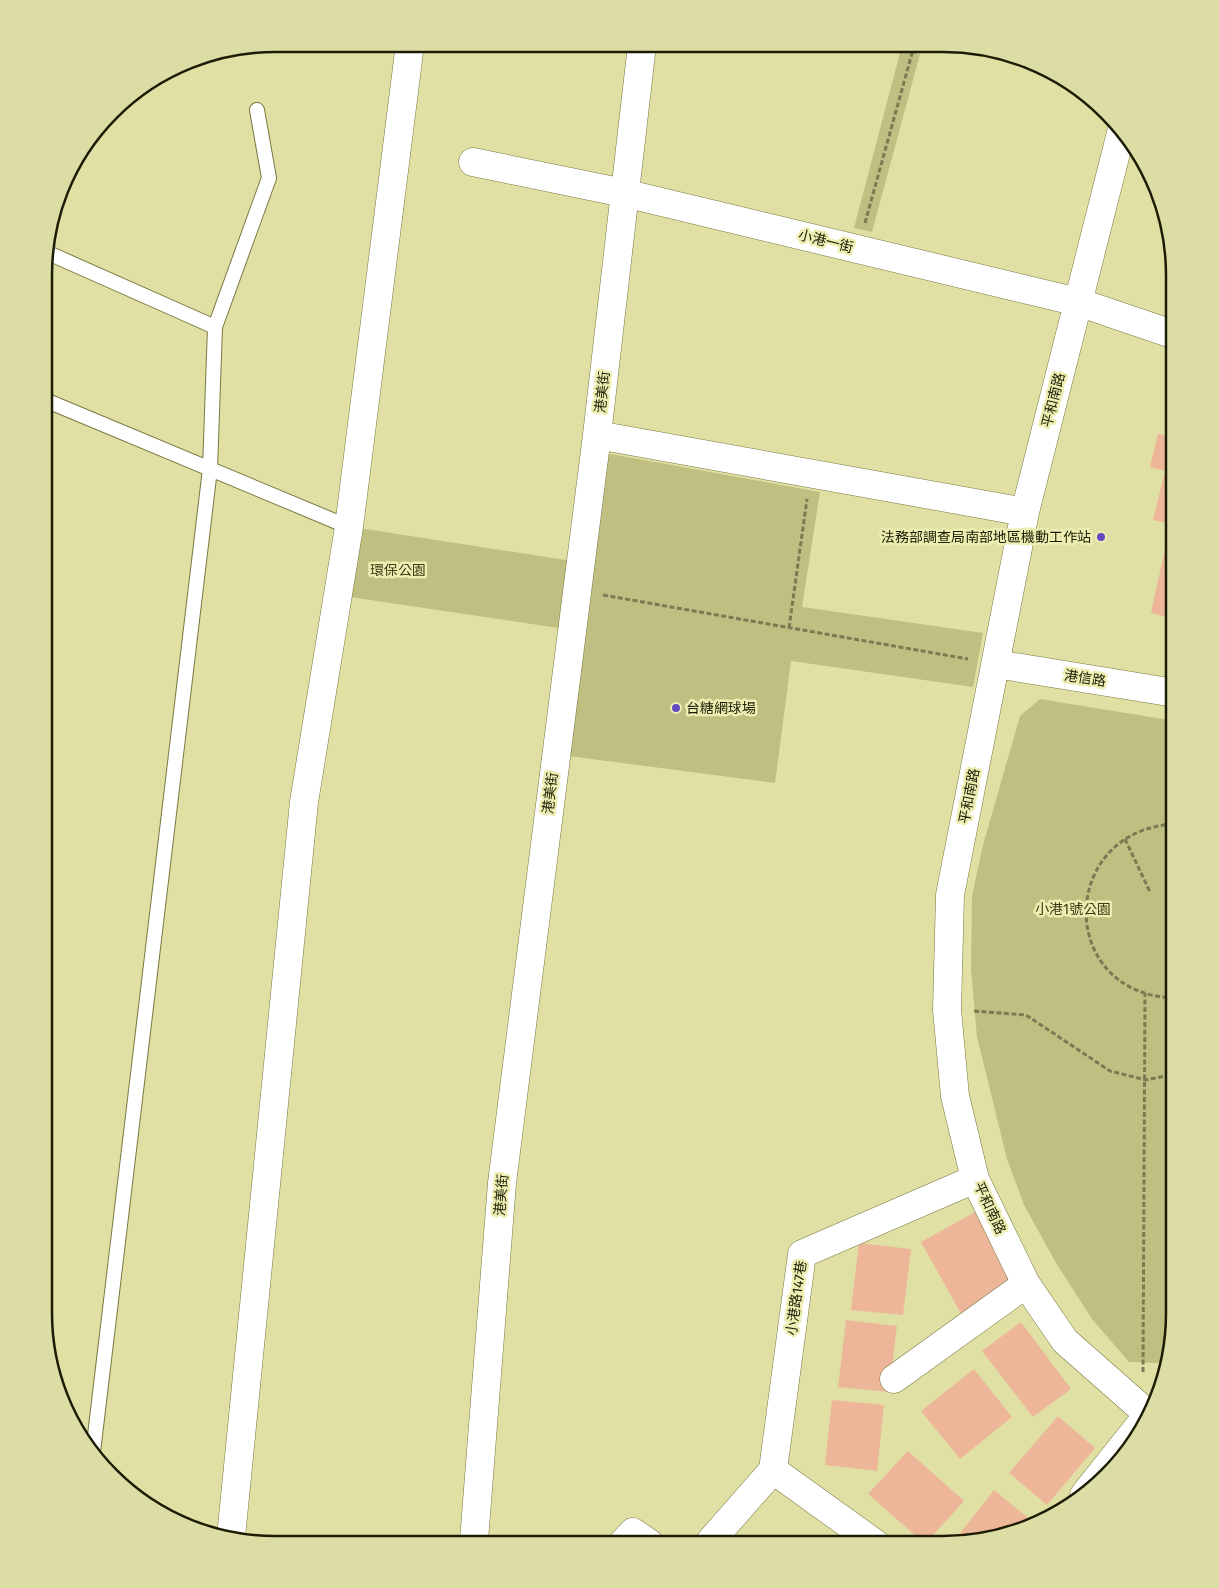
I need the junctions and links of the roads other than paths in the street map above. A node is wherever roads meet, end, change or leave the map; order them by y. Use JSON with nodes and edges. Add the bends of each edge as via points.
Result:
{"nodes":[{"id":1,"x":409,"y":52,"type":"edge"},
{"id":2,"x":641,"y":52,"type":"edge"},
{"id":3,"x":257,"y":110,"type":"dead end"},
{"id":4,"x":1119,"y":139,"type":"edge"},
{"id":5,"x":473,"y":162,"type":"dead end"},
{"id":6,"x":624,"y":193,"type":"junction"},
{"id":7,"x":53,"y":255,"type":"edge"},
{"id":8,"x":1078,"y":302,"type":"junction"},
{"id":9,"x":215,"y":327,"type":"junction"},
{"id":10,"x":1166,"y":332,"type":"edge"},
{"id":11,"x":52,"y":403,"type":"edge"},
{"id":12,"x":597,"y":435,"type":"junction"},
{"id":13,"x":210,"y":469,"type":"junction"},
{"id":14,"x":1026,"y":512,"type":"junction"},
{"id":15,"x":349,"y":527,"type":"junction"},
{"id":16,"x":996,"y":664,"type":"junction"},
{"id":17,"x":1166,"y":691,"type":"edge"},
{"id":18,"x":975,"y":1180,"type":"junction"},
{"id":19,"x":1026,"y":1284,"type":"junction"},
{"id":20,"x":894,"y":1379,"type":"dead end"},
{"id":21,"x":1145,"y":1409,"type":"edge"},
{"id":22,"x":93,"y":1441,"type":"edge"},
{"id":23,"x":773,"y":1470,"type":"junction"},
{"id":24,"x":231,"y":1531,"type":"edge"},
{"id":25,"x":475,"y":1536,"type":"edge"},
{"id":26,"x":715,"y":1536,"type":"edge"},
{"id":27,"x":865,"y":1536,"type":"edge"}],
"edges":[{"from":1,"to":15,"type":"street"},
{"from":2,"to":6,"type":"street","name":"港美街"},
{"from":3,"to":9,"type":"lane","via":[[269,178]]},
{"from":4,"to":8,"type":"street","name":"平和南路"},
{"from":5,"to":6,"type":"street","name":"小港一街"},
{"from":6,"to":8,"type":"street","name":"小港一街"},
{"from":6,"to":12,"type":"street","name":"港美街"},
{"from":7,"to":9,"type":"lane"},
{"from":8,"to":10,"type":"street","name":"小港一街"},
{"from":8,"to":14,"type":"street","name":"平和南路"},
{"from":9,"to":13,"type":"lane"},
{"from":11,"to":13,"type":"lane"},
{"from":12,"to":14,"type":"street"},
{"from":12,"to":25,"type":"street","name":"港美街","via":[[502,1183]]},
{"from":13,"to":15,"type":"lane"},
{"from":13,"to":22,"type":"lane"},
{"from":14,"to":16,"type":"street","name":"平和南路"},
{"from":15,"to":24,"type":"street","via":[[304,802]]},
{"from":16,"to":17,"type":"street","name":"港信路"},
{"from":16,"to":18,"type":"street","name":"平和南路","via":[[950,895],[947,1010],[955,1096]]},
{"from":18,"to":19,"type":"street","name":"平和南路"},
{"from":18,"to":23,"type":"street","name":"小港路147巷","via":[[802,1254]]},
{"from":19,"to":20,"type":"street"},
{"from":19,"to":21,"type":"street","name":"平和南路","via":[[1065,1341]]},
{"from":23,"to":26,"type":"street"},
{"from":23,"to":27,"type":"street"}]}
